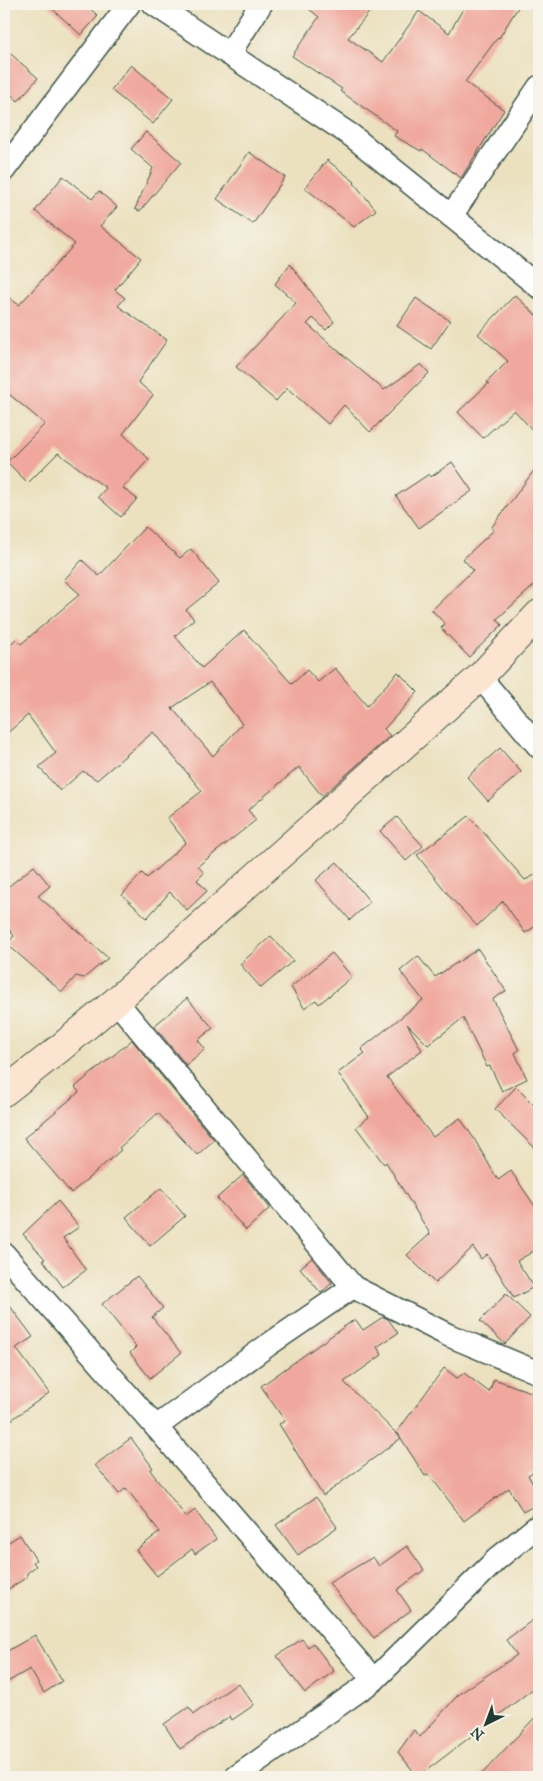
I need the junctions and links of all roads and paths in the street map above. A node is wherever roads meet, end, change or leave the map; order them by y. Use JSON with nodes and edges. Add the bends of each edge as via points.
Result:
{"nodes":[{"id":1,"x":129,"y":4,"type":"edge"},
{"id":2,"x":154,"y":4,"type":"edge"},
{"id":3,"x":261,"y":4,"type":"edge"},
{"id":4,"x":229,"y":54,"type":"junction"},
{"id":5,"x":539,"y":87,"type":"edge"},
{"id":6,"x":4,"y":170,"type":"edge"},
{"id":7,"x":451,"y":216,"type":"junction"},
{"id":8,"x":539,"y":287,"type":"edge"},
{"id":9,"x":539,"y":614,"type":"edge"},
{"id":10,"x":480,"y":677,"type":"junction"},
{"id":11,"x":539,"y":747,"type":"edge"},
{"id":12,"x":116,"y":1001,"type":"junction"},
{"id":13,"x":4,"y":1092,"type":"edge"},
{"id":14,"x":4,"y":1254,"type":"edge"},
{"id":15,"x":353,"y":1287,"type":"junction"},
{"id":16,"x":539,"y":1373,"type":"edge"},
{"id":17,"x":156,"y":1426,"type":"junction"},
{"id":18,"x":539,"y":1525,"type":"edge"},
{"id":19,"x":374,"y":1680,"type":"junction"},
{"id":20,"x":236,"y":1777,"type":"edge"}],
"edges":[{"from":1,"to":6,"type":"street"},
{"from":2,"to":4,"type":"street"},
{"from":3,"to":4,"type":"street"},
{"from":4,"to":7,"type":"street","via":[[352,136]]},
{"from":5,"to":7,"type":"street"},
{"from":7,"to":8,"type":"street"},
{"from":9,"to":10,"type":"street"},
{"from":10,"to":11,"type":"street"},
{"from":10,"to":12,"type":"street"},
{"from":12,"to":13,"type":"street"},
{"from":12,"to":15,"type":"street"},
{"from":14,"to":17,"type":"street"},
{"from":15,"to":16,"type":"street","via":[[448,1335]]},
{"from":15,"to":17,"type":"street"},
{"from":17,"to":19,"type":"street"},
{"from":18,"to":19,"type":"street","via":[[496,1559]]},
{"from":19,"to":20,"type":"street"}]}
